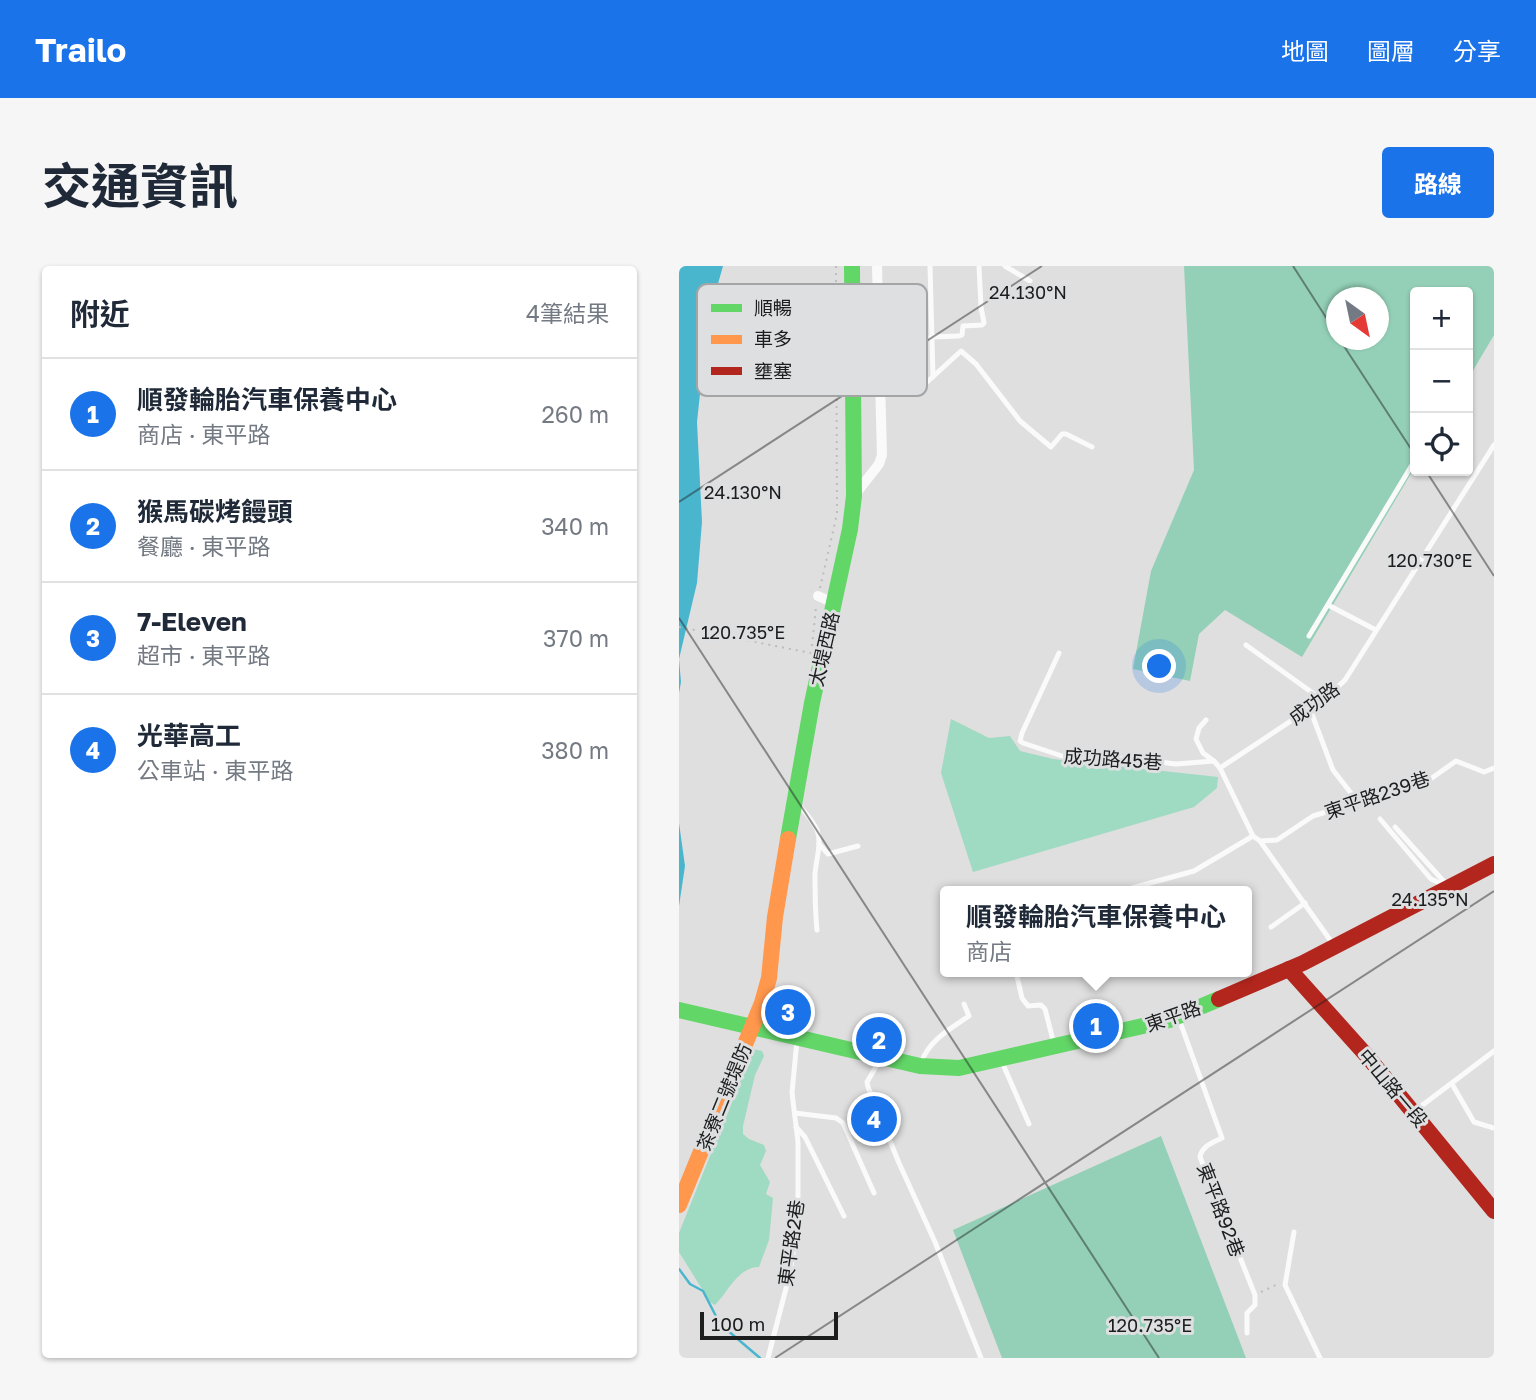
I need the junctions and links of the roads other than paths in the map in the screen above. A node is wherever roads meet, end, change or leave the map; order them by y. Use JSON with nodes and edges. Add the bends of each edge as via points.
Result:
{"nodes":[{"id":1,"x":852,"y":266,"type":"edge"},
{"id":2,"x":877,"y":266,"type":"edge"},
{"id":3,"x":930,"y":266,"type":"edge"},
{"id":4,"x":979,"y":266,"type":"edge"},
{"id":5,"x":1005,"y":266,"type":"edge"},
{"id":6,"x":1030,"y":281,"type":"dead end"},
{"id":7,"x":852,"y":284,"type":"edge"},
{"id":8,"x":877,"y":284,"type":"edge"},
{"id":9,"x":931,"y":337,"type":"junction"},
{"id":10,"x":933,"y":377,"type":"junction"},
{"id":11,"x":927,"y":382,"type":"edge"},
{"id":12,"x":853,"y":396,"type":"edge"},
{"id":13,"x":881,"y":396,"type":"edge"},
{"id":14,"x":1494,"y":445,"type":"edge"},
{"id":15,"x":1092,"y":447,"type":"dead end"},
{"id":16,"x":1410,"y":468,"type":"edge"},
{"id":17,"x":854,"y":496,"type":"junction"},
{"id":18,"x":818,"y":596,"type":"road end"},
{"id":19,"x":834,"y":603,"type":"junction"},
{"id":20,"x":1328,"y":605,"type":"junction"},
{"id":21,"x":1375,"y":630,"type":"junction"},
{"id":22,"x":1308,"y":636,"type":"dead end"},
{"id":23,"x":1246,"y":645,"type":"dead end"},
{"id":24,"x":1059,"y":653,"type":"dead end"},
{"id":25,"x":1321,"y":699,"type":"junction"},
{"id":26,"x":1310,"y":709,"type":"junction"},
{"id":27,"x":1206,"y":720,"type":"dead end"},
{"id":28,"x":1214,"y":761,"type":"junction"},
{"id":29,"x":1220,"y":768,"type":"junction"},
{"id":30,"x":1494,"y":768,"type":"edge"},
{"id":31,"x":794,"y":801,"type":"junction"},
{"id":32,"x":1358,"y":802,"type":"junction"},
{"id":33,"x":1380,"y":819,"type":"dead end"},
{"id":34,"x":1395,"y":827,"type":"dead end"},
{"id":35,"x":1253,"y":836,"type":"junction"},
{"id":36,"x":1260,"y":841,"type":"junction"},
{"id":37,"x":819,"y":844,"type":"junction"},
{"id":38,"x":858,"y":846,"type":"dead end"},
{"id":39,"x":1494,"y":864,"type":"edge"},
{"id":40,"x":1139,"y":886,"type":"edge"},
{"id":41,"x":1449,"y":887,"type":"junction"},
{"id":42,"x":1305,"y":903,"type":"junction"},
{"id":43,"x":1271,"y":927,"type":"dead end"},
{"id":44,"x":817,"y":930,"type":"dead end"},
{"id":45,"x":1335,"y":947,"type":"junction"},
{"id":46,"x":1289,"y":969,"type":"junction"},
{"id":47,"x":1017,"y":977,"type":"edge"},
{"id":48,"x":964,"y":1004,"type":"dead end"},
{"id":49,"x":679,"y":1010,"type":"edge"},
{"id":50,"x":1178,"y":1016,"type":"junction"},
{"id":51,"x":752,"y":1028,"type":"junction"},
{"id":52,"x":797,"y":1037,"type":"junction"},
{"id":53,"x":1055,"y":1048,"type":"junction"},
{"id":54,"x":1494,"y":1051,"type":"edge"},
{"id":55,"x":881,"y":1057,"type":"junction"},
{"id":56,"x":1001,"y":1059,"type":"junction"},
{"id":57,"x":920,"y":1066,"type":"junction"},
{"id":58,"x":1452,"y":1084,"type":"junction"},
{"id":59,"x":1414,"y":1112,"type":"junction"},
{"id":60,"x":795,"y":1113,"type":"junction"},
{"id":61,"x":1029,"y":1124,"type":"dead end"},
{"id":62,"x":796,"y":1127,"type":"junction"},
{"id":63,"x":1494,"y":1128,"type":"edge"},
{"id":64,"x":874,"y":1193,"type":"dead end"},
{"id":65,"x":679,"y":1205,"type":"edge"},
{"id":66,"x":1494,"y":1211,"type":"edge"},
{"id":67,"x":844,"y":1216,"type":"dead end"},
{"id":68,"x":1294,"y":1232,"type":"dead end"},
{"id":69,"x":1247,"y":1333,"type":"dead end"},
{"id":70,"x":768,"y":1358,"type":"edge"},
{"id":71,"x":981,"y":1358,"type":"edge"},
{"id":72,"x":1320,"y":1358,"type":"edge"}],
"edges":[{"from":1,"to":7,"type":"main road","name":"太堤西路"},
{"from":2,"to":8,"type":"street"},
{"from":3,"to":9,"type":"lane"},
{"from":4,"to":9,"type":"lane","via":[[985,323],[963,326],[959,336]]},
{"from":5,"to":6,"type":"lane"},
{"from":9,"to":10,"type":"lane"},
{"from":10,"to":11,"type":"lane"},
{"from":10,"to":15,"type":"lane","via":[[961,351],[1020,421],[1051,447],[1062,434]]},
{"from":12,"to":17,"type":"main road","name":"太堤西路"},
{"from":13,"to":17,"type":"street","via":[[880,461]]},
{"from":14,"to":21,"type":"lane","name":"成功路"},
{"from":16,"to":20,"type":"lane"},
{"from":17,"to":19,"type":"main road","name":"太堤西路"},
{"from":18,"to":19,"type":"street"},
{"from":19,"to":31,"type":"main road","name":"太堤西路"},
{"from":20,"to":21,"type":"lane"},
{"from":20,"to":22,"type":"lane"},
{"from":21,"to":25,"type":"lane","name":"成功路","via":[[1345,680]]},
{"from":23,"to":25,"type":"lane"},
{"from":24,"to":28,"type":"lane","name":"成功路45巷","via":[[1020,741],[1070,759],[1125,758],[1176,764]]},
{"from":25,"to":26,"type":"lane","name":"成功路"},
{"from":26,"to":29,"type":"lane","name":"成功路"},
{"from":26,"to":32,"type":"lane","via":[[1333,770]]},
{"from":27,"to":28,"type":"lane","via":[[1196,738],[1203,753]]},
{"from":28,"to":29,"type":"lane"},
{"from":29,"to":35,"type":"lane"},
{"from":30,"to":32,"type":"lane","name":"東平路239巷","via":[[1484,772],[1456,761],[1429,780]]},
{"from":31,"to":37,"type":"lane","via":[[808,814]]},
{"from":31,"to":51,"type":"main road","name":"太堤西路","via":[[769,978]]},
{"from":32,"to":36,"type":"lane","name":"東平路239巷","via":[[1313,816],[1277,840]]},
{"from":33,"to":41,"type":"lane","via":[[1431,878]]},
{"from":34,"to":41,"type":"lane"},
{"from":35,"to":36,"type":"lane"},
{"from":35,"to":40,"type":"lane","via":[[1193,871]]},
{"from":36,"to":42,"type":"lane"},
{"from":37,"to":38,"type":"lane","via":[[828,854]]},
{"from":37,"to":44,"type":"lane"},
{"from":39,"to":41,"type":"main road","name":"東平路"},
{"from":41,"to":45,"type":"main road","name":"東平路"},
{"from":42,"to":43,"type":"lane"},
{"from":42,"to":45,"type":"lane"},
{"from":45,"to":46,"type":"main road","name":"東平路"},
{"from":46,"to":50,"type":"main road","name":"東平路"},
{"from":46,"to":59,"type":"main road","name":"中山路一段"},
{"from":47,"to":53,"type":"lane","via":[[1028,1006],[1045,1009]]},
{"from":48,"to":57,"type":"lane","via":[[969,1016],[939,1037]]},
{"from":49,"to":51,"type":"main road","name":"東平路"},
{"from":50,"to":53,"type":"main road","name":"東平路"},
{"from":50,"to":69,"type":"lane","name":"東平路92巷","via":[[1222,1138],[1201,1150],[1200,1157],[1255,1295],[1255,1305],[1247,1313]]},
{"from":51,"to":52,"type":"main road","name":"東平路"},
{"from":51,"to":65,"type":"main road","name":"茶寮二號堤防"},
{"from":52,"to":55,"type":"main road","name":"東平路"},
{"from":52,"to":60,"type":"lane","name":"東平路2巷","via":[[792,1093]]},
{"from":53,"to":56,"type":"main road","name":"東平路"},
{"from":54,"to":58,"type":"lane"},
{"from":55,"to":57,"type":"main road","name":"東平路"},
{"from":55,"to":71,"type":"lane","via":[[868,1087]]},
{"from":56,"to":57,"type":"main road","name":"東平路","via":[[960,1068]]},
{"from":56,"to":61,"type":"lane"},
{"from":58,"to":59,"type":"lane"},
{"from":58,"to":63,"type":"lane","via":[[1474,1122]]},
{"from":59,"to":66,"type":"main road","name":"中山路一段"},
{"from":60,"to":62,"type":"lane","name":"東平路2巷"},
{"from":60,"to":64,"type":"lane","via":[[843,1123]]},
{"from":62,"to":67,"type":"lane","name":"東平路2巷"},
{"from":62,"to":70,"type":"lane","name":"東平路2巷","via":[[798,1221]]},
{"from":68,"to":72,"type":"lane","via":[[1285,1285]]}]}
